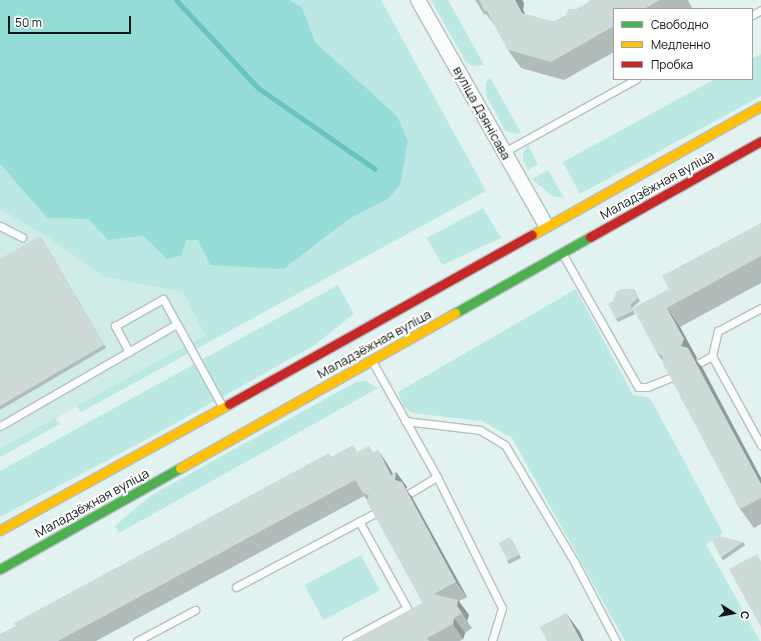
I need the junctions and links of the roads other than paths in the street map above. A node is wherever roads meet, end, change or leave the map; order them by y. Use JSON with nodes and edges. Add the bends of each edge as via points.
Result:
{"nodes":[{"id":1,"x":418,"y":0,"type":"edge"},
{"id":2,"x":634,"y":80,"type":"edge"},
{"id":3,"x":761,"y":106,"type":"edge"},
{"id":4,"x":761,"y":141,"type":"edge"},
{"id":5,"x":504,"y":152,"type":"junction"},
{"id":6,"x":0,"y":226,"type":"edge"},
{"id":7,"x":552,"y":235,"type":"junction"},
{"id":8,"x":22,"y":237,"type":"dead end"},
{"id":9,"x":562,"y":253,"type":"junction"},
{"id":10,"x":761,"y":308,"type":"edge"},
{"id":11,"x":177,"y":324,"type":"junction"},
{"id":12,"x":129,"y":352,"type":"junction"},
{"id":13,"x":712,"y":356,"type":"junction"},
{"id":14,"x":370,"y":358,"type":"junction"},
{"id":15,"x":699,"y":363,"type":"dead end"},
{"id":16,"x":672,"y":377,"type":"edge"},
{"id":17,"x":223,"y":407,"type":"junction"},
{"id":18,"x":405,"y":421,"type":"junction"},
{"id":19,"x":0,"y":426,"type":"edge"},
{"id":20,"x":761,"y":445,"type":"edge"},
{"id":21,"x":437,"y":477,"type":"junction"},
{"id":22,"x":410,"y":493,"type":"edge"},
{"id":23,"x":376,"y":513,"type":"edge"},
{"id":24,"x":359,"y":521,"type":"junction"},
{"id":25,"x":0,"y":530,"type":"edge"},
{"id":26,"x":0,"y":569,"type":"edge"},
{"id":27,"x":236,"y":587,"type":"dead end"},
{"id":28,"x":195,"y":610,"type":"dead end"},
{"id":29,"x":137,"y":641,"type":"edge"},
{"id":30,"x":346,"y":641,"type":"edge"},
{"id":31,"x":492,"y":641,"type":"edge"},
{"id":32,"x":616,"y":641,"type":"edge"}],
"edges":[{"from":1,"to":5,"type":"street","name":"вуліца Дзянісава"},
{"from":2,"to":5,"type":"lane"},
{"from":3,"to":7,"type":"main road","name":"Маладзёжная вуліца"},
{"from":4,"to":9,"type":"main road","name":"Маладзёжная вуліца"},
{"from":5,"to":7,"type":"street","name":"вуліца Дзянісава"},
{"from":6,"to":8,"type":"lane"},
{"from":7,"to":9,"type":"main road"},
{"from":7,"to":17,"type":"main road","name":"Маладзёжная вуліца"},
{"from":9,"to":14,"type":"main road","name":"Маладзёжная вуліца"},
{"from":9,"to":16,"type":"lane","via":[[638,387],[647,387]]},
{"from":10,"to":13,"type":"lane","via":[[718,331]]},
{"from":11,"to":12,"type":"lane"},
{"from":11,"to":12,"type":"lane","via":[[163,298],[115,326]]},
{"from":11,"to":17,"type":"lane"},
{"from":12,"to":19,"type":"lane"},
{"from":13,"to":15,"type":"lane"},
{"from":13,"to":20,"type":"lane"},
{"from":14,"to":18,"type":"lane"},
{"from":14,"to":26,"type":"main road","name":"Маладзёжная вуліца"},
{"from":17,"to":25,"type":"main road","name":"Маладзёжная вуліца"},
{"from":18,"to":21,"type":"lane"},
{"from":18,"to":32,"type":"lane","via":[[480,430],[505,445],[575,563]]},
{"from":21,"to":22,"type":"lane"},
{"from":21,"to":31,"type":"lane","via":[[502,608]]},
{"from":23,"to":24,"type":"lane"},
{"from":24,"to":27,"type":"lane"},
{"from":24,"to":30,"type":"lane","via":[[406,608]]},
{"from":28,"to":29,"type":"lane"}]}
